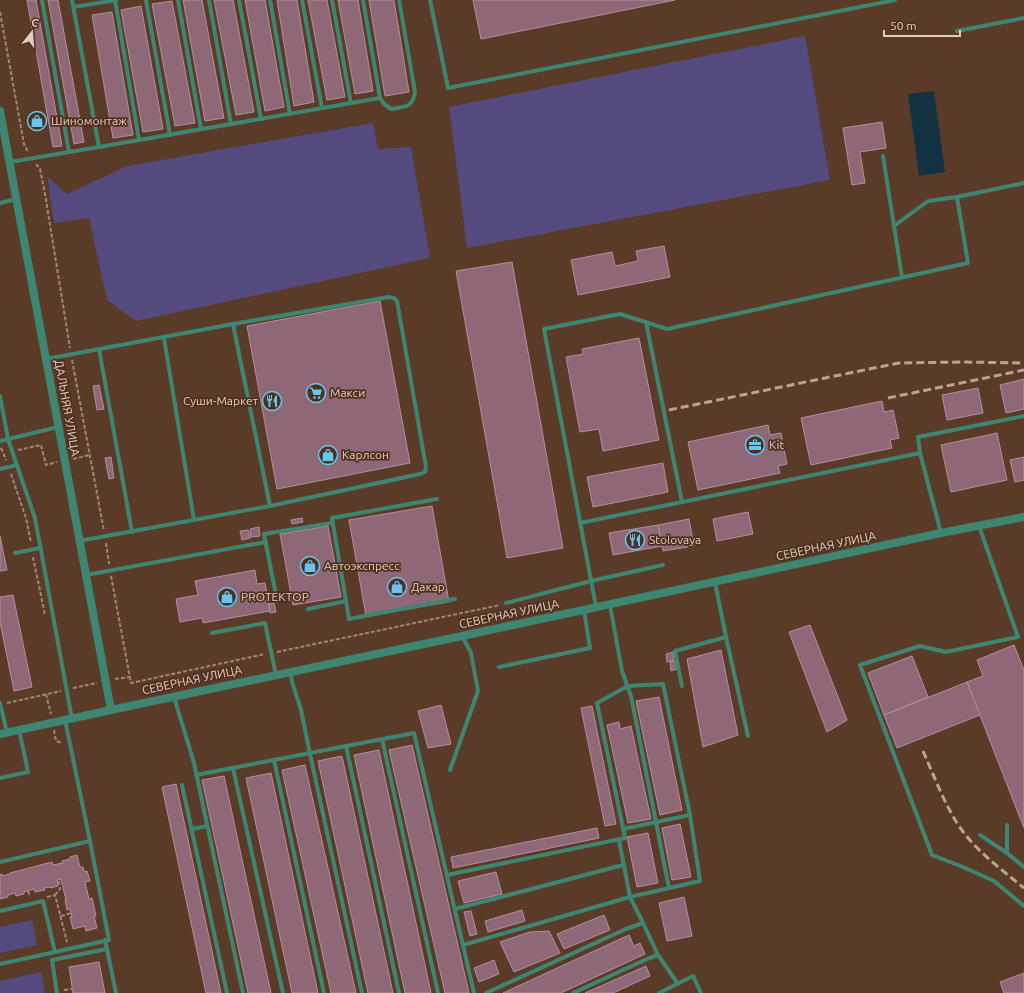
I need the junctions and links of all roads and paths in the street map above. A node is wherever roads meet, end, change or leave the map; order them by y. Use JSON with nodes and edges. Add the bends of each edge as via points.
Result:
{"nodes":[{"id":1,"x":42,"y":0,"type":"edge"},
{"id":2,"x":72,"y":0,"type":"edge"},
{"id":3,"x":115,"y":0,"type":"edge"},
{"id":4,"x":146,"y":0,"type":"edge"},
{"id":5,"x":178,"y":0,"type":"edge"},
{"id":6,"x":209,"y":0,"type":"edge"},
{"id":7,"x":239,"y":0,"type":"edge"},
{"id":8,"x":270,"y":0,"type":"edge"},
{"id":9,"x":302,"y":0,"type":"edge"},
{"id":10,"x":332,"y":0,"type":"edge"},
{"id":11,"x":363,"y":0,"type":"edge"},
{"id":12,"x":399,"y":0,"type":"edge"},
{"id":13,"x":430,"y":0,"type":"edge"},
{"id":14,"x":895,"y":0,"type":"edge"},
{"id":15,"x":74,"y":7,"type":"junction"},
{"id":16,"x":0,"y":12,"type":"edge"},
{"id":17,"x":1024,"y":18,"type":"edge"},
{"id":18,"x":956,"y":31,"type":"dead end"},
{"id":19,"x":380,"y":98,"type":"junction"},
{"id":20,"x":351,"y":103,"type":"junction"},
{"id":21,"x":322,"y":108,"type":"junction"},
{"id":22,"x":0,"y":110,"type":"edge"},
{"id":23,"x":290,"y":114,"type":"junction"},
{"id":24,"x":261,"y":119,"type":"junction"},
{"id":25,"x":231,"y":124,"type":"junction"},
{"id":26,"x":201,"y":129,"type":"junction"},
{"id":27,"x":170,"y":135,"type":"junction"},
{"id":28,"x":139,"y":140,"type":"junction"},
{"id":29,"x":99,"y":147,"type":"junction"},
{"id":30,"x":69,"y":152,"type":"junction"},
{"id":31,"x":883,"y":156,"type":"dead end"},
{"id":32,"x":32,"y":158,"type":"junction"},
{"id":33,"x":9,"y":162,"type":"junction"},
{"id":34,"x":1024,"y":183,"type":"edge"},
{"id":35,"x":956,"y":197,"type":"junction"},
{"id":36,"x":16,"y":199,"type":"junction"},
{"id":37,"x":0,"y":203,"type":"edge"},
{"id":38,"x":894,"y":226,"type":"junction"},
{"id":39,"x":902,"y":277,"type":"junction"},
{"id":40,"x":646,"y":322,"type":"junction"},
{"id":41,"x":233,"y":324,"type":"junction"},
{"id":42,"x":164,"y":338,"type":"junction"},
{"id":43,"x":99,"y":350,"type":"junction"},
{"id":44,"x":71,"y":354,"type":"junction"},
{"id":45,"x":46,"y":359,"type":"junction"},
{"id":46,"x":0,"y":396,"type":"edge"},
{"id":47,"x":1024,"y":416,"type":"edge"},
{"id":48,"x":59,"y":427,"type":"junction"},
{"id":49,"x":8,"y":439,"type":"junction"},
{"id":50,"x":0,"y":441,"type":"edge"},
{"id":51,"x":0,"y":445,"type":"edge"},
{"id":52,"x":13,"y":451,"type":"junction"},
{"id":53,"x":920,"y":453,"type":"junction"},
{"id":54,"x":90,"y":455,"type":"junction"},
{"id":55,"x":64,"y":461,"type":"junction"},
{"id":56,"x":17,"y":465,"type":"junction"},
{"id":57,"x":9,"y":467,"type":"junction"},
{"id":58,"x":0,"y":469,"type":"edge"},
{"id":59,"x":437,"y":499,"type":"dead end"},
{"id":60,"x":682,"y":502,"type":"junction"},
{"id":61,"x":270,"y":506,"type":"junction"},
{"id":62,"x":1024,"y":517,"type":"edge"},
{"id":63,"x":194,"y":520,"type":"junction"},
{"id":64,"x":332,"y":523,"type":"junction"},
{"id":65,"x":580,"y":523,"type":"junction"},
{"id":66,"x":979,"y":526,"type":"junction"},
{"id":67,"x":132,"y":532,"type":"junction"},
{"id":68,"x":941,"y":533,"type":"junction"},
{"id":69,"x":105,"y":537,"type":"junction"},
{"id":70,"x":79,"y":542,"type":"junction"},
{"id":71,"x":266,"y":542,"type":"junction"},
{"id":72,"x":40,"y":548,"type":"junction"},
{"id":73,"x":32,"y":549,"type":"junction"},
{"id":74,"x":15,"y":553,"type":"dead end"},
{"id":75,"x":663,"y":565,"type":"dead end"},
{"id":76,"x":110,"y":571,"type":"junction"},
{"id":77,"x":86,"y":576,"type":"junction"},
{"id":78,"x":591,"y":581,"type":"junction"},
{"id":79,"x":715,"y":582,"type":"junction"},
{"id":80,"x":455,"y":599,"type":"dead end"},
{"id":81,"x":277,"y":600,"type":"dead end"},
{"id":82,"x":346,"y":601,"type":"junction"},
{"id":83,"x":506,"y":603,"type":"joint"},
{"id":84,"x":610,"y":605,"type":"junction"},
{"id":85,"x":596,"y":608,"type":"junction"},
{"id":86,"x":308,"y":609,"type":"dead end"},
{"id":87,"x":584,"y":610,"type":"junction"},
{"id":88,"x":45,"y":616,"type":"dead end"},
{"id":89,"x":212,"y":633,"type":"dead end"},
{"id":90,"x":462,"y":636,"type":"junction"},
{"id":91,"x":726,"y":637,"type":"junction"},
{"id":92,"x":272,"y":653,"type":"junction"},
{"id":93,"x":499,"y":667,"type":"dead end"},
{"id":94,"x":290,"y":672,"type":"junction"},
{"id":95,"x":276,"y":675,"type":"junction"},
{"id":96,"x":130,"y":676,"type":"junction"},
{"id":97,"x":106,"y":681,"type":"junction"},
{"id":98,"x":628,"y":686,"type":"junction"},
{"id":99,"x":682,"y":686,"type":"dead end"},
{"id":100,"x":67,"y":689,"type":"junction"},
{"id":101,"x":174,"y":696,"type":"junction"},
{"id":102,"x":0,"y":704,"type":"edge"},
{"id":103,"x":111,"y":710,"type":"junction"},
{"id":104,"x":68,"y":720,"type":"junction"},
{"id":105,"x":20,"y":730,"type":"junction"},
{"id":106,"x":3,"y":734,"type":"edge"},
{"id":107,"x":748,"y":736,"type":"dead end"},
{"id":108,"x":382,"y":739,"type":"junction"},
{"id":109,"x":346,"y":746,"type":"junction"},
{"id":110,"x":310,"y":754,"type":"junction"},
{"id":111,"x":274,"y":760,"type":"junction"},
{"id":112,"x":233,"y":768,"type":"junction"},
{"id":113,"x":450,"y":770,"type":"dead end"},
{"id":114,"x":196,"y":775,"type":"junction"},
{"id":115,"x":0,"y":778,"type":"edge"},
{"id":116,"x":182,"y":785,"type":"dead end"},
{"id":117,"x":690,"y":815,"type":"junction"},
{"id":118,"x":657,"y":822,"type":"junction"},
{"id":119,"x":1007,"y":825,"type":"dead end"},
{"id":120,"x":207,"y":826,"type":"junction"},
{"id":121,"x":192,"y":829,"type":"junction"},
{"id":122,"x":623,"y":829,"type":"junction"},
{"id":123,"x":980,"y":836,"type":"dead end"},
{"id":124,"x":619,"y":840,"type":"junction"},
{"id":125,"x":90,"y":841,"type":"junction"},
{"id":126,"x":1007,"y":853,"type":"junction"},
{"id":127,"x":0,"y":862,"type":"edge"},
{"id":128,"x":623,"y":865,"type":"junction"},
{"id":129,"x":1024,"y":867,"type":"edge"},
{"id":130,"x":447,"y":875,"type":"junction"},
{"id":131,"x":59,"y":880,"type":"dead end"},
{"id":132,"x":669,"y":888,"type":"junction"},
{"id":133,"x":28,"y":891,"type":"dead end"},
{"id":134,"x":55,"y":895,"type":"dead end"},
{"id":135,"x":630,"y":897,"type":"junction"},
{"id":136,"x":31,"y":900,"type":"dead end"},
{"id":137,"x":1024,"y":906,"type":"edge"},
{"id":138,"x":455,"y":909,"type":"junction"},
{"id":139,"x":0,"y":911,"type":"edge"},
{"id":140,"x":71,"y":913,"type":"dead end"},
{"id":141,"x":61,"y":916,"type":"dead end"},
{"id":142,"x":643,"y":922,"type":"junction"},
{"id":143,"x":105,"y":940,"type":"junction"},
{"id":144,"x":463,"y":945,"type":"junction"},
{"id":145,"x":107,"y":949,"type":"junction"},
{"id":146,"x":55,"y":952,"type":"junction"},
{"id":147,"x":658,"y":955,"type":"junction"},
{"id":148,"x":0,"y":964,"type":"edge"},
{"id":149,"x":678,"y":984,"type":"junction"},
{"id":150,"x":73,"y":989,"type":"dead end"},
{"id":151,"x":62,"y":991,"type":"dead end"},
{"id":152,"x":57,"y":993,"type":"edge"},
{"id":153,"x":116,"y":993,"type":"edge"},
{"id":154,"x":228,"y":993,"type":"edge"},
{"id":155,"x":243,"y":993,"type":"edge"},
{"id":156,"x":283,"y":993,"type":"edge"},
{"id":157,"x":324,"y":993,"type":"edge"},
{"id":158,"x":362,"y":993,"type":"edge"},
{"id":159,"x":399,"y":993,"type":"edge"},
{"id":160,"x":438,"y":993,"type":"edge"},
{"id":161,"x":474,"y":993,"type":"edge"},
{"id":162,"x":486,"y":993,"type":"edge"},
{"id":163,"x":573,"y":993,"type":"edge"},
{"id":164,"x":659,"y":993,"type":"edge"},
{"id":165,"x":701,"y":993,"type":"edge"}],
"edges":[{"from":1,"to":30,"type":"lane"},
{"from":2,"to":15,"type":"lane"},
{"from":3,"to":15,"type":"lane"},
{"from":3,"to":28,"type":"lane"},
{"from":4,"to":27,"type":"lane"},
{"from":5,"to":26,"type":"lane"},
{"from":6,"to":25,"type":"lane"},
{"from":7,"to":24,"type":"lane"},
{"from":8,"to":23,"type":"lane"},
{"from":9,"to":21,"type":"lane"},
{"from":10,"to":20,"type":"lane"},
{"from":11,"to":19,"type":"lane"},
{"from":12,"to":19,"type":"lane","via":[[415,92],[414,99],[409,106],[391,109]]},
{"from":13,"to":14,"type":"lane","via":[[448,88]]},
{"from":15,"to":29,"type":"lane"},
{"from":16,"to":32,"type":"path","via":[[24,144]]},
{"from":17,"to":18,"type":"lane"},
{"from":19,"to":20,"type":"lane"},
{"from":20,"to":21,"type":"lane"},
{"from":21,"to":23,"type":"lane"},
{"from":22,"to":33,"type":"street","name":"ДАЛЬНЯЯ УЛИЦА"},
{"from":23,"to":24,"type":"lane"},
{"from":24,"to":25,"type":"lane"},
{"from":25,"to":26,"type":"lane"},
{"from":26,"to":27,"type":"lane"},
{"from":27,"to":28,"type":"lane"},
{"from":28,"to":29,"type":"lane"},
{"from":29,"to":30,"type":"lane"},
{"from":30,"to":32,"type":"lane"},
{"from":31,"to":38,"type":"lane"},
{"from":32,"to":33,"type":"lane"},
{"from":32,"to":44,"type":"path","via":[[40,169],[45,194]]},
{"from":33,"to":36,"type":"street","name":"ДАЛЬНЯЯ УЛИЦА"},
{"from":34,"to":35,"type":"lane"},
{"from":35,"to":38,"type":"lane","via":[[928,201]]},
{"from":35,"to":39,"type":"lane","via":[[968,263]]},
{"from":36,"to":37,"type":"lane"},
{"from":36,"to":45,"type":"street","name":"ДАЛЬНЯЯ УЛИЦА"},
{"from":38,"to":39,"type":"lane"},
{"from":39,"to":40,"type":"lane","via":[[667,329]]},
{"from":40,"to":60,"type":"lane"},
{"from":40,"to":65,"type":"lane","via":[[620,314],[544,329]]},
{"from":41,"to":42,"type":"lane"},
{"from":41,"to":61,"type":"lane"},
{"from":41,"to":61,"type":"lane","via":[[389,297],[397,301],[425,472]]},
{"from":42,"to":43,"type":"lane"},
{"from":42,"to":63,"type":"lane"},
{"from":43,"to":44,"type":"lane"},
{"from":43,"to":67,"type":"lane"},
{"from":44,"to":45,"type":"lane"},
{"from":44,"to":54,"type":"path"},
{"from":45,"to":48,"type":"street","name":"ДАЛЬНЯЯ УЛИЦА"},
{"from":46,"to":49,"type":"lane"},
{"from":47,"to":53,"type":"lane","via":[[918,437]]},
{"from":48,"to":49,"type":"lane"},
{"from":48,"to":55,"type":"street","name":"ДАЛЬНЯЯ УЛИЦА"},
{"from":49,"to":50,"type":"lane"},
{"from":49,"to":52,"type":"lane"},
{"from":51,"to":57,"type":"path"},
{"from":52,"to":55,"type":"path","via":[[41,445],[46,465]]},
{"from":52,"to":56,"type":"lane"},
{"from":53,"to":60,"type":"lane"},
{"from":53,"to":68,"type":"lane"},
{"from":54,"to":55,"type":"path"},
{"from":54,"to":69,"type":"path"},
{"from":55,"to":70,"type":"street","name":"ДАЛЬНЯЯ УЛИЦА"},
{"from":56,"to":57,"type":"lane"},
{"from":56,"to":72,"type":"lane","via":[[35,518]]},
{"from":57,"to":58,"type":"lane"},
{"from":57,"to":73,"type":"path","via":[[26,518]]},
{"from":59,"to":64,"type":"lane","via":[[332,518]]},
{"from":60,"to":65,"type":"lane"},
{"from":61,"to":63,"type":"lane"},
{"from":62,"to":66,"type":"street","name":"СЕВЕРНАЯ УЛИЦА"},
{"from":63,"to":67,"type":"lane"},
{"from":64,"to":71,"type":"lane","via":[[264,534]]},
{"from":64,"to":82,"type":"lane"},
{"from":65,"to":78,"type":"lane"},
{"from":66,"to":68,"type":"street","name":"СЕВЕРНАЯ УЛИЦА"},
{"from":66,"to":137,"type":"lane","via":[[1018,638],[946,652],[920,646],[860,665],[932,855],[994,881]]},
{"from":67,"to":69,"type":"lane"},
{"from":68,"to":79,"type":"street","name":"СЕВЕРНАЯ УЛИЦА"},
{"from":69,"to":70,"type":"lane"},
{"from":69,"to":76,"type":"path"},
{"from":70,"to":77,"type":"street","name":"ДАЛЬНЯЯ УЛИЦА"},
{"from":71,"to":76,"type":"lane"},
{"from":71,"to":81,"type":"lane"},
{"from":72,"to":73,"type":"lane"},
{"from":72,"to":100,"type":"lane"},
{"from":73,"to":74,"type":"lane"},
{"from":73,"to":88,"type":"path"},
{"from":75,"to":78,"type":"lane"},
{"from":76,"to":77,"type":"lane"},
{"from":76,"to":96,"type":"path"},
{"from":77,"to":97,"type":"street","name":"ДАЛЬНЯЯ УЛИЦА"},
{"from":78,"to":83,"type":"lane"},
{"from":78,"to":85,"type":"lane"},
{"from":79,"to":84,"type":"street","name":"СЕВЕРНАЯ УЛИЦА"},
{"from":79,"to":91,"type":"lane"},
{"from":80,"to":82,"type":"lane","via":[[349,619]]},
{"from":82,"to":86,"type":"lane"},
{"from":83,"to":92,"type":"path"},
{"from":84,"to":85,"type":"street","name":"СЕВЕРНАЯ УЛИЦА"},
{"from":84,"to":98,"type":"lane","via":[[622,671]]},
{"from":85,"to":87,"type":"street","name":"СЕВЕРНАЯ УЛИЦА"},
{"from":87,"to":90,"type":"street","name":"СЕВЕРНАЯ УЛИЦА"},
{"from":87,"to":93,"type":"lane","via":[[590,648]]},
{"from":89,"to":92,"type":"lane","via":[[266,623]]},
{"from":90,"to":94,"type":"street","name":"СЕВЕРНАЯ УЛИЦА"},
{"from":90,"to":113,"type":"lane","via":[[471,653],[478,691]]},
{"from":91,"to":99,"type":"lane","via":[[675,651]]},
{"from":91,"to":107,"type":"lane"},
{"from":92,"to":95,"type":"lane"},
{"from":92,"to":96,"type":"path","via":[[131,683]]},
{"from":94,"to":95,"type":"street","name":"СЕВЕРНАЯ УЛИЦА"},
{"from":94,"to":110,"type":"lane"},
{"from":95,"to":101,"type":"street","name":"СЕВЕРНАЯ УЛИЦА"},
{"from":96,"to":97,"type":"path"},
{"from":97,"to":100,"type":"path"},
{"from":97,"to":103,"type":"street","name":"ДАЛЬНЯЯ УЛИЦА"},
{"from":98,"to":117,"type":"lane","via":[[663,684]]},
{"from":98,"to":118,"type":"lane"},
{"from":98,"to":122,"type":"lane","via":[[597,703]]},
{"from":100,"to":102,"type":"path"},
{"from":100,"to":104,"type":"lane"},
{"from":101,"to":103,"type":"street","name":"СЕВЕРНАЯ УЛИЦА"},
{"from":101,"to":114,"type":"lane"},
{"from":102,"to":106,"type":"lane"},
{"from":103,"to":104,"type":"street","name":"СЕВЕРНАЯ УЛИЦА"},
{"from":104,"to":105,"type":"street","name":"СЕВЕРНАЯ УЛИЦА"},
{"from":104,"to":125,"type":"lane"},
{"from":105,"to":106,"type":"street","name":"СЕВЕРНАЯ УЛИЦА"},
{"from":105,"to":115,"type":"lane","via":[[28,772]]},
{"from":108,"to":109,"type":"lane"},
{"from":108,"to":130,"type":"lane","via":[[414,733]]},
{"from":108,"to":160,"type":"lane"},
{"from":109,"to":110,"type":"lane"},
{"from":109,"to":159,"type":"lane"},
{"from":110,"to":111,"type":"lane"},
{"from":110,"to":158,"type":"lane"},
{"from":111,"to":112,"type":"lane"},
{"from":111,"to":157,"type":"lane"},
{"from":112,"to":114,"type":"lane"},
{"from":112,"to":156,"type":"lane"},
{"from":114,"to":120,"type":"lane"},
{"from":116,"to":121,"type":"lane"},
{"from":117,"to":118,"type":"lane"},
{"from":117,"to":132,"type":"lane","via":[[700,881]]},
{"from":118,"to":122,"type":"lane"},
{"from":118,"to":132,"type":"lane"},
{"from":119,"to":126,"type":"lane"},
{"from":120,"to":121,"type":"lane"},
{"from":120,"to":155,"type":"lane"},
{"from":121,"to":154,"type":"lane"},
{"from":122,"to":124,"type":"lane","via":[[625,838]]},
{"from":123,"to":126,"type":"lane"},
{"from":124,"to":128,"type":"lane"},
{"from":124,"to":130,"type":"lane"},
{"from":125,"to":127,"type":"lane"},
{"from":125,"to":143,"type":"lane","via":[[109,940]]},
{"from":126,"to":129,"type":"lane"},
{"from":128,"to":135,"type":"lane"},
{"from":128,"to":138,"type":"lane"},
{"from":130,"to":138,"type":"lane"},
{"from":131,"to":134,"type":"path","via":[[60,889]]},
{"from":132,"to":135,"type":"lane"},
{"from":133,"to":136,"type":"path"},
{"from":135,"to":142,"type":"lane"},
{"from":135,"to":144,"type":"lane"},
{"from":138,"to":144,"type":"lane"},
{"from":139,"to":146,"type":"lane","via":[[43,902]]},
{"from":140,"to":141,"type":"path"},
{"from":142,"to":147,"type":"lane"},
{"from":142,"to":162,"type":"lane"},
{"from":143,"to":145,"type":"lane"},
{"from":143,"to":146,"type":"lane"},
{"from":144,"to":161,"type":"lane"},
{"from":145,"to":152,"type":"lane","via":[[52,960]]},
{"from":145,"to":153,"type":"lane"},
{"from":146,"to":148,"type":"lane"},
{"from":147,"to":149,"type":"lane"},
{"from":147,"to":163,"type":"lane"},
{"from":149,"to":164,"type":"lane"},
{"from":149,"to":165,"type":"lane","via":[[693,976]]},
{"from":150,"to":151,"type":"path"}]}
